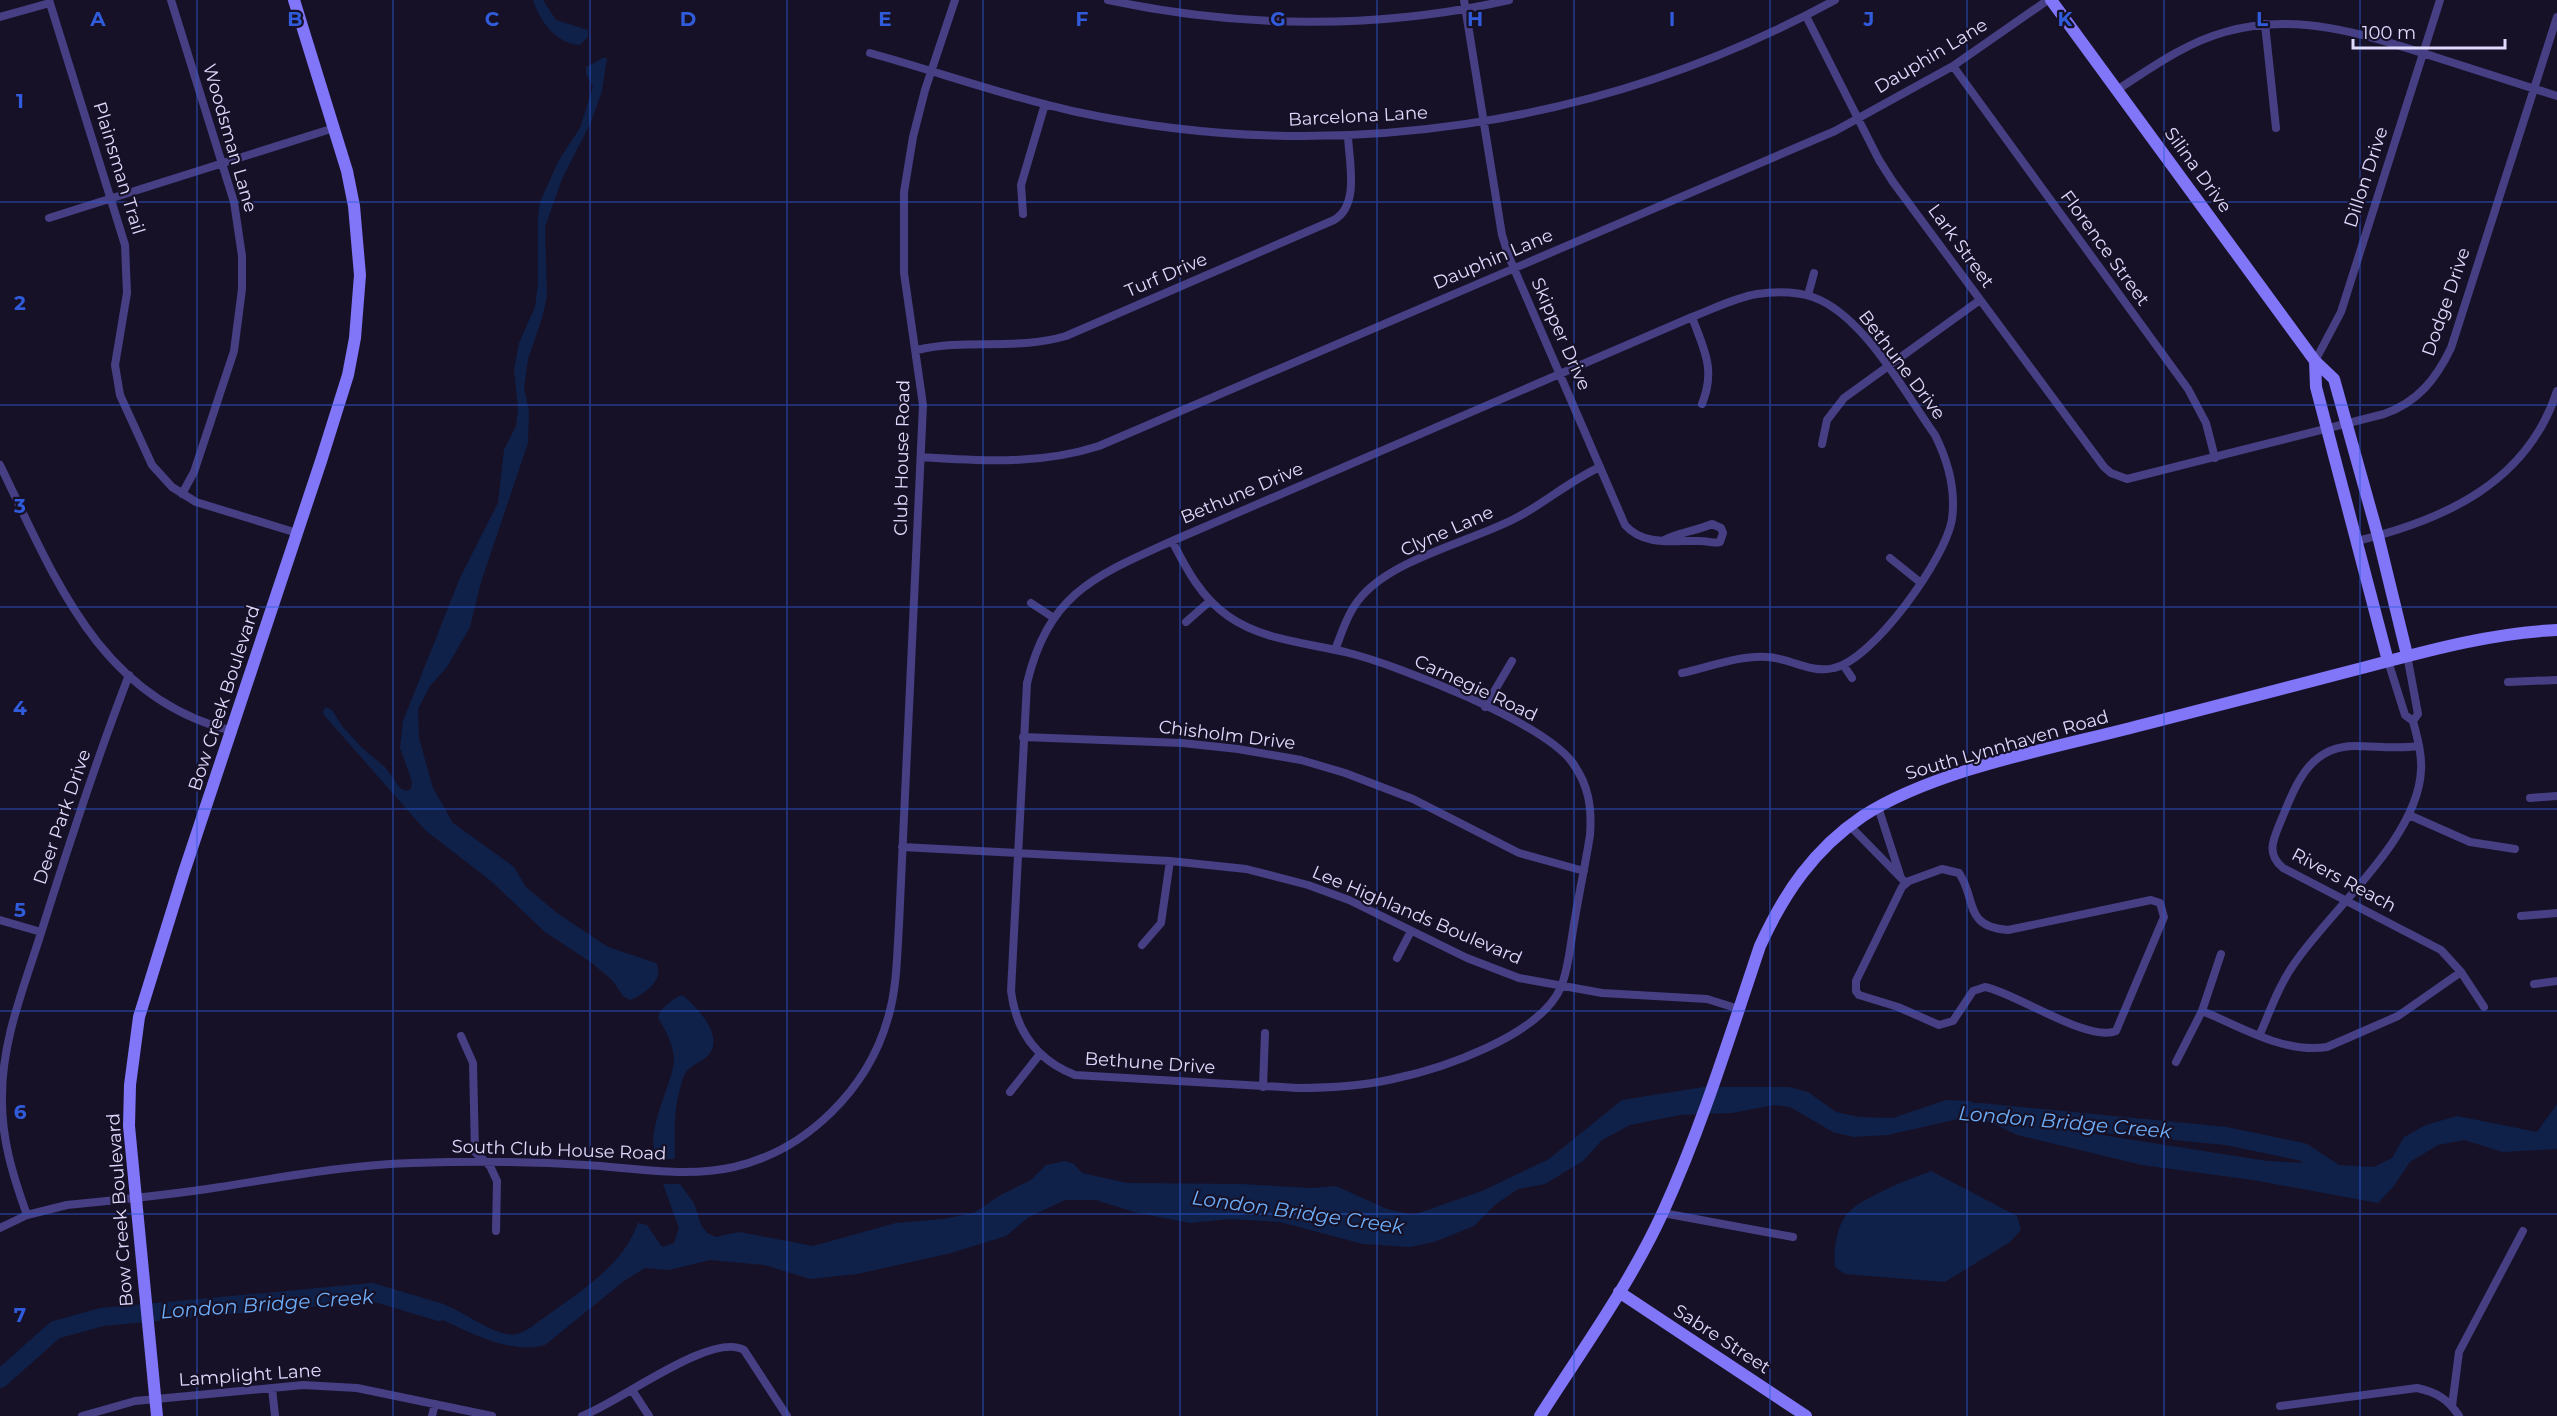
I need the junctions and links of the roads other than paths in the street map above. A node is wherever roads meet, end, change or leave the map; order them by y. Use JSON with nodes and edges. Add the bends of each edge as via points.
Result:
{"nodes":[{"id":1,"x":171,"y":0,"type":"edge"},
{"id":2,"x":294,"y":0,"type":"edge"},
{"id":3,"x":955,"y":0,"type":"edge"},
{"id":4,"x":1108,"y":0,"type":"edge"},
{"id":5,"x":1509,"y":0,"type":"edge"},
{"id":6,"x":1835,"y":0,"type":"edge"},
{"id":7,"x":2050,"y":0,"type":"edge"},
{"id":8,"x":2440,"y":0,"type":"edge"},
{"id":9,"x":50,"y":1,"type":"edge"},
{"id":10,"x":1464,"y":4,"type":"edge"},
{"id":11,"x":1806,"y":16,"type":"junction"},
{"id":12,"x":0,"y":17,"type":"edge"},
{"id":13,"x":2557,"y":17,"type":"edge"},
{"id":14,"x":2265,"y":24,"type":"junction"},
{"id":15,"x":870,"y":53,"type":"dead end"},
{"id":16,"x":2423,"y":53,"type":"junction"},
{"id":17,"x":1953,"y":66,"type":"junction"},
{"id":18,"x":932,"y":70,"type":"junction"},
{"id":19,"x":2534,"y":89,"type":"junction"},
{"id":20,"x":2117,"y":90,"type":"junction"},
{"id":21,"x":2557,"y":96,"type":"edge"},
{"id":22,"x":1046,"y":104,"type":"junction"},
{"id":23,"x":1858,"y":119,"type":"junction"},
{"id":24,"x":1483,"y":122,"type":"junction"},
{"id":25,"x":334,"y":128,"type":"junction"},
{"id":26,"x":2276,"y":128,"type":"dead end"},
{"id":27,"x":1348,"y":135,"type":"junction"},
{"id":28,"x":222,"y":164,"type":"junction"},
{"id":29,"x":112,"y":199,"type":"junction"},
{"id":30,"x":1023,"y":214,"type":"dead end"},
{"id":31,"x":49,"y":218,"type":"dead end"},
{"id":32,"x":1514,"y":269,"type":"junction"},
{"id":33,"x":1814,"y":273,"type":"dead end"},
{"id":34,"x":1808,"y":295,"type":"junction"},
{"id":35,"x":1980,"y":300,"type":"junction"},
{"id":36,"x":1692,"y":317,"type":"junction"},
{"id":37,"x":917,"y":350,"type":"junction"},
{"id":38,"x":2315,"y":361,"type":"junction"},
{"id":39,"x":1887,"y":367,"type":"junction"},
{"id":40,"x":1561,"y":374,"type":"junction"},
{"id":41,"x":2557,"y":391,"type":"edge"},
{"id":42,"x":1702,"y":404,"type":"dead end"},
{"id":43,"x":2348,"y":424,"type":"junction"},
{"id":44,"x":2328,"y":429,"type":"junction"},
{"id":45,"x":1822,"y":444,"type":"dead end"},
{"id":46,"x":922,"y":457,"type":"junction"},
{"id":47,"x":2215,"y":458,"type":"junction"},
{"id":48,"x":0,"y":465,"type":"edge"},
{"id":49,"x":1600,"y":467,"type":"junction"},
{"id":50,"x":2118,"y":477,"type":"joint"},
{"id":51,"x":3,"y":480,"type":"edge"},
{"id":52,"x":182,"y":494,"type":"junction"},
{"id":53,"x":297,"y":534,"type":"junction"},
{"id":54,"x":2378,"y":536,"type":"junction"},
{"id":55,"x":1664,"y":540,"type":"junction"},
{"id":56,"x":1172,"y":541,"type":"junction"},
{"id":57,"x":2357,"y":541,"type":"junction"},
{"id":58,"x":1890,"y":558,"type":"dead end"},
{"id":59,"x":1921,"y":583,"type":"junction"},
{"id":60,"x":1210,"y":601,"type":"junction"},
{"id":61,"x":1031,"y":603,"type":"dead end"},
{"id":62,"x":1054,"y":618,"type":"junction"},
{"id":63,"x":1186,"y":622,"type":"dead end"},
{"id":64,"x":2557,"y":630,"type":"edge"},
{"id":65,"x":1335,"y":650,"type":"junction"},
{"id":66,"x":2407,"y":655,"type":"junction"},
{"id":67,"x":1512,"y":661,"type":"dead end"},
{"id":68,"x":2388,"y":661,"type":"junction"},
{"id":69,"x":1844,"y":666,"type":"junction"},
{"id":70,"x":1682,"y":673,"type":"dead end"},
{"id":71,"x":129,"y":675,"type":"junction"},
{"id":72,"x":1851,"y":678,"type":"dead end"},
{"id":73,"x":2557,"y":680,"type":"edge"},
{"id":74,"x":2508,"y":682,"type":"dead end"},
{"id":75,"x":1485,"y":706,"type":"junction"},
{"id":76,"x":2414,"y":721,"type":"junction"},
{"id":77,"x":233,"y":731,"type":"junction"},
{"id":78,"x":1023,"y":737,"type":"junction"},
{"id":79,"x":2419,"y":746,"type":"junction"},
{"id":80,"x":2557,"y":796,"type":"edge"},
{"id":81,"x":2530,"y":798,"type":"dead end"},
{"id":82,"x":1878,"y":807,"type":"junction"},
{"id":83,"x":2409,"y":815,"type":"junction"},
{"id":84,"x":1850,"y":826,"type":"junction"},
{"id":85,"x":902,"y":848,"type":"junction"},
{"id":86,"x":2515,"y":849,"type":"dead end"},
{"id":87,"x":1018,"y":854,"type":"junction"},
{"id":88,"x":1170,"y":861,"type":"junction"},
{"id":89,"x":1584,"y":871,"type":"junction"},
{"id":90,"x":1903,"y":881,"type":"junction"},
{"id":91,"x":2345,"y":900,"type":"junction"},
{"id":92,"x":2557,"y":913,"type":"edge"},
{"id":93,"x":2521,"y":916,"type":"dead end"},
{"id":94,"x":0,"y":920,"type":"edge"},
{"id":95,"x":899,"y":925,"type":"joint"},
{"id":96,"x":1411,"y":931,"type":"junction"},
{"id":97,"x":41,"y":932,"type":"junction"},
{"id":98,"x":1142,"y":945,"type":"dead end"},
{"id":99,"x":2221,"y":954,"type":"dead end"},
{"id":100,"x":1396,"y":958,"type":"dead end"},
{"id":101,"x":2461,"y":972,"type":"junction"},
{"id":102,"x":2557,"y":981,"type":"edge"},
{"id":103,"x":2534,"y":984,"type":"dead end"},
{"id":104,"x":1561,"y":987,"type":"junction"},
{"id":105,"x":2484,"y":1007,"type":"dead end"},
{"id":106,"x":1739,"y":1009,"type":"junction"},
{"id":107,"x":2202,"y":1011,"type":"junction"},
{"id":108,"x":1265,"y":1033,"type":"dead end"},
{"id":109,"x":2260,"y":1034,"type":"junction"},
{"id":110,"x":461,"y":1036,"type":"dead end"},
{"id":111,"x":4,"y":1042,"type":"edge"},
{"id":112,"x":1040,"y":1054,"type":"junction"},
{"id":113,"x":2176,"y":1062,"type":"dead end"},
{"id":114,"x":1263,"y":1087,"type":"junction"},
{"id":115,"x":1010,"y":1092,"type":"dead end"},
{"id":116,"x":482,"y":1161,"type":"junction"},
{"id":117,"x":135,"y":1197,"type":"junction"},
{"id":118,"x":1662,"y":1214,"type":"junction"},
{"id":119,"x":27,"y":1215,"type":"junction"},
{"id":120,"x":0,"y":1228,"type":"edge"},
{"id":121,"x":496,"y":1231,"type":"dead end"},
{"id":122,"x":2523,"y":1231,"type":"dead end"},
{"id":123,"x":1793,"y":1237,"type":"dead end"},
{"id":124,"x":1619,"y":1293,"type":"junction"},
{"id":125,"x":272,"y":1388,"type":"junction"},
{"id":126,"x":632,"y":1390,"type":"junction"},
{"id":127,"x":155,"y":1399,"type":"junction"},
{"id":128,"x":435,"y":1404,"type":"junction"},
{"id":129,"x":2280,"y":1406,"type":"dead end"},
{"id":130,"x":2452,"y":1406,"type":"junction"},
{"id":131,"x":82,"y":1416,"type":"edge"},
{"id":132,"x":157,"y":1416,"type":"edge"},
{"id":133,"x":275,"y":1416,"type":"edge"},
{"id":134,"x":432,"y":1416,"type":"edge"},
{"id":135,"x":492,"y":1416,"type":"edge"},
{"id":136,"x":582,"y":1416,"type":"edge"},
{"id":137,"x":649,"y":1416,"type":"edge"},
{"id":138,"x":787,"y":1416,"type":"edge"},
{"id":139,"x":1540,"y":1416,"type":"edge"},
{"id":140,"x":1806,"y":1416,"type":"edge"},
{"id":141,"x":2459,"y":1416,"type":"edge"}],
"edges":[{"from":1,"to":28,"type":"street","name":"Woodsman Lane"},
{"from":2,"to":25,"type":"street","name":"Bow Creek Boulevard"},
{"from":3,"to":18,"type":"street","name":"Club House Road"},
{"from":4,"to":10,"type":"street","via":[[1180,13],[1290,21],[1361,20]]},
{"from":5,"to":10,"type":"street"},
{"from":6,"to":11,"type":"street","name":"Barcelona Lane"},
{"from":7,"to":17,"type":"street","name":"Dauphin Lane"},
{"from":7,"to":20,"type":"street","name":"Silina Drive"},
{"from":8,"to":16,"type":"street","name":"Dillon Drive"},
{"from":9,"to":12,"type":"street"},
{"from":9,"to":29,"type":"street","name":"Plainsman Trail"},
{"from":10,"to":24,"type":"street","name":"Skipper Drive"},
{"from":11,"to":23,"type":"street","name":"Lark Street"},
{"from":11,"to":24,"type":"street","name":"Barcelona Lane","via":[[1735,50],[1639,86]]},
{"from":13,"to":19,"type":"street","name":"Dodge Drive"},
{"from":14,"to":16,"type":"street","via":[[2338,28]]},
{"from":14,"to":20,"type":"street","via":[[2204,39],[2172,54]]},
{"from":14,"to":26,"type":"street"},
{"from":15,"to":18,"type":"street","name":"Barcelona Lane"},
{"from":16,"to":19,"type":"street"},
{"from":16,"to":38,"type":"street","name":"Dillon Drive","via":[[2341,312]]},
{"from":17,"to":23,"type":"street","name":"Dauphin Lane"},
{"from":17,"to":47,"type":"street","name":"Florence Street","via":[[2188,389],[2206,423]]},
{"from":18,"to":22,"type":"street","name":"Barcelona Lane"},
{"from":18,"to":37,"type":"street","name":"Club House Road","via":[[913,138],[904,192],[904,273]]},
{"from":19,"to":21,"type":"street"},
{"from":19,"to":43,"type":"street","name":"Dodge Drive","via":[[2442,367],[2409,403]]},
{"from":20,"to":38,"type":"street","name":"Silina Drive"},
{"from":22,"to":27,"type":"street","name":"Barcelona Lane","via":[[1200,131]]},
{"from":22,"to":30,"type":"street","via":[[1022,185]]},
{"from":23,"to":32,"type":"street","name":"Dauphin Lane"},
{"from":23,"to":35,"type":"street","name":"Lark Street","via":[[1893,182]]},
{"from":24,"to":27,"type":"street","name":"Barcelona Lane","via":[[1452,128]]},
{"from":24,"to":32,"type":"street","name":"Skipper Drive","via":[[1502,235]]},
{"from":25,"to":28,"type":"street"},
{"from":25,"to":53,"type":"street","name":"Bow Creek Boulevard","via":[[354,206],[359,307],[348,375]]},
{"from":27,"to":37,"type":"street","name":"Turf Drive","via":[[1350,196],[1344,212],[1334,220],[1066,336],[1027,345],[965,344]]},
{"from":28,"to":29,"type":"street"},
{"from":28,"to":52,"type":"street","name":"Woodsman Lane","via":[[234,202],[242,256],[239,320],[227,376],[194,472]]},
{"from":29,"to":31,"type":"street"},
{"from":29,"to":52,"type":"street","name":"Plainsman Trail","via":[[128,269],[116,349],[120,395],[152,465]]},
{"from":32,"to":40,"type":"street","name":"Skipper Drive"},
{"from":32,"to":46,"type":"street","name":"Dauphin Lane","via":[[1082,452],[1022,461]]},
{"from":33,"to":34,"type":"street"},
{"from":34,"to":36,"type":"street","name":"Bethune Drive","via":[[1742,297]]},
{"from":34,"to":39,"type":"street","name":"Bethune Drive","via":[[1834,307]]},
{"from":35,"to":39,"type":"street"},
{"from":35,"to":50,"type":"street","name":"Lark Street","via":[[2104,467]]},
{"from":36,"to":40,"type":"street","name":"Bethune Drive"},
{"from":36,"to":42,"type":"street","via":[[1709,362],[1709,387]]},
{"from":37,"to":46,"type":"street","name":"Club House Road","via":[[923,405]]},
{"from":38,"to":43,"type":"street","name":"Silina Drive","via":[[2334,379]]},
{"from":38,"to":44,"type":"street","via":[[2316,387]]},
{"from":39,"to":45,"type":"street","via":[[1834,408]]},
{"from":39,"to":59,"type":"street","name":"Bethune Drive","via":[[1935,435],[1952,485],[1951,521],[1943,545]]},
{"from":40,"to":49,"type":"street","name":"Skipper Drive"},
{"from":40,"to":56,"type":"street","name":"Bethune Drive"},
{"from":41,"to":54,"type":"street","via":[[2535,435],[2489,486],[2442,514]]},
{"from":43,"to":44,"type":"street","name":"Dodge Drive"},
{"from":43,"to":54,"type":"street","name":"Silina Drive"},
{"from":44,"to":47,"type":"street","name":"Dodge Drive"},
{"from":44,"to":57,"type":"street"},
{"from":46,"to":85,"type":"street","name":"Club House Road"},
{"from":47,"to":50,"type":"street","name":"Dodge Drive","via":[[2136,478]]},
{"from":48,"to":51,"type":"street"},
{"from":49,"to":55,"type":"street","name":"Skipper Drive","via":[[1631,532],[1646,539]]},
{"from":49,"to":65,"type":"street","name":"Clyne Lane","via":[[1513,520],[1382,577],[1351,611]]},
{"from":51,"to":71,"type":"street","via":[[77,618]]},
{"from":52,"to":53,"type":"street","name":"Plainsman Trail"},
{"from":53,"to":77,"type":"street","name":"Bow Creek Boulevard"},
{"from":54,"to":57,"type":"street"},
{"from":54,"to":66,"type":"street","name":"Silina Drive"},
{"from":55,"to":55,"type":"street","via":[[1713,544],[1720,542],[1724,533],[1712,524]]},
{"from":56,"to":60,"type":"street","name":"Carnegie Road","via":[[1191,577]]},
{"from":56,"to":62,"type":"street","name":"Bethune Drive","via":[[1090,580]]},
{"from":57,"to":68,"type":"street"},
{"from":58,"to":59,"type":"street"},
{"from":59,"to":69,"type":"street","name":"Bethune Drive","via":[[1876,640]]},
{"from":60,"to":63,"type":"street"},
{"from":60,"to":65,"type":"street","name":"Carnegie Road","via":[[1229,617],[1261,633]]},
{"from":61,"to":62,"type":"street"},
{"from":62,"to":78,"type":"street","name":"Bethune Drive","via":[[1031,666]]},
{"from":64,"to":66,"type":"street","name":"South Lynnhaven Road","via":[[2467,640]]},
{"from":65,"to":75,"type":"street","name":"Carnegie Road","via":[[1402,671]]},
{"from":66,"to":68,"type":"street","name":"South Lynnhaven Road"},
{"from":66,"to":76,"type":"street","via":[[2418,714]]},
{"from":67,"to":75,"type":"street"},
{"from":68,"to":76,"type":"street","via":[[2406,715]]},
{"from":68,"to":82,"type":"street","name":"South Lynnhaven Road","via":[[2000,762],[1936,781]]},
{"from":69,"to":70,"type":"street","via":[[1821,670],[1766,657]]},
{"from":69,"to":72,"type":"street"},
{"from":71,"to":77,"type":"street","via":[[185,714]]},
{"from":71,"to":97,"type":"street","name":"Deer Park Drive"},
{"from":73,"to":74,"type":"street"},
{"from":75,"to":89,"type":"street","name":"Carnegie Road","via":[[1548,741],[1571,760],[1579,773],[1592,814]]},
{"from":76,"to":79,"type":"street"},
{"from":77,"to":117,"type":"street","name":"Bow Creek Boulevard","via":[[140,1017],[130,1085]]},
{"from":78,"to":87,"type":"street","name":"Bethune Drive"},
{"from":78,"to":89,"type":"street","name":"Chisholm Drive","via":[[1193,744],[1301,760],[1413,799],[1519,853]]},
{"from":79,"to":83,"type":"street","via":[[2421,773]]},
{"from":79,"to":91,"type":"street","name":"Rivers Reach","via":[[2343,747],[2320,756],[2300,776],[2272,841],[2273,857],[2283,868]]},
{"from":80,"to":81,"type":"street"},
{"from":82,"to":84,"type":"street","name":"South Lynnhaven Road"},
{"from":82,"to":90,"type":"street"},
{"from":83,"to":86,"type":"street","via":[[2470,842]]},
{"from":83,"to":91,"type":"street","via":[[2388,848]]},
{"from":84,"to":90,"type":"street"},
{"from":84,"to":106,"type":"street","name":"South Lynnhaven Road","via":[[1818,854],[1788,891],[1760,946]]},
{"from":85,"to":87,"type":"street","name":"Lee Highlands Boulevard"},
{"from":85,"to":95,"type":"street","name":"Club House Road"},
{"from":87,"to":88,"type":"street","name":"Lee Highlands Boulevard"},
{"from":87,"to":112,"type":"street","name":"Bethune Drive","via":[[1011,991],[1017,1020]]},
{"from":88,"to":96,"type":"street","name":"Lee Highlands Boulevard","via":[[1237,868],[1299,883],[1349,900]]},
{"from":88,"to":98,"type":"street","via":[[1161,923]]},
{"from":89,"to":104,"type":"street","name":"Carnegie Road"},
{"from":90,"to":90,"type":"street","via":[[1856,981],[1856,991],[1864,998],[1898,1007],[1939,1025],[1953,1021],[1973,991],[1985,987],[2050,1017],[2101,1032],[2116,1031],[2164,914],[2160,903],[2151,900],[1998,929],[1975,916],[1963,878],[1954,870],[1942,868]]},
{"from":91,"to":101,"type":"street","name":"Rivers Reach","via":[[2441,950]]},
{"from":91,"to":109,"type":"street","via":[[2294,964]]},
{"from":92,"to":93,"type":"street"},
{"from":94,"to":97,"type":"street"},
{"from":95,"to":116,"type":"street","name":"South Club House Road","via":[[892,999],[882,1038],[844,1099],[802,1137],[734,1167],[704,1170]]},
{"from":96,"to":100,"type":"street"},
{"from":96,"to":104,"type":"street","name":"Lee Highlands Boulevard","via":[[1490,968]]},
{"from":97,"to":111,"type":"street","name":"Deer Park Drive"},
{"from":99,"to":107,"type":"street"},
{"from":101,"to":105,"type":"street","name":"Rivers Reach"},
{"from":101,"to":109,"type":"street","via":[[2398,1016],[2326,1047],[2301,1049]]},
{"from":102,"to":103,"type":"street"},
{"from":104,"to":106,"type":"street","name":"Lee Highlands Boulevard","via":[[1631,996],[1687,997]]},
{"from":104,"to":114,"type":"street","name":"Bethune Drive","via":[[1546,1010],[1521,1028],[1464,1057],[1419,1073],[1329,1088]]},
{"from":106,"to":118,"type":"street","name":"South Lynnhaven Road","via":[[1700,1122]]},
{"from":107,"to":109,"type":"street"},
{"from":107,"to":113,"type":"street"},
{"from":108,"to":114,"type":"street"},
{"from":110,"to":116,"type":"street","via":[[473,1063],[473,1144]]},
{"from":111,"to":119,"type":"street","name":"Deer Park Drive","via":[[2,1097],[6,1149]]},
{"from":112,"to":114,"type":"street","name":"Bethune Drive","via":[[1062,1070],[1091,1078]]},
{"from":112,"to":115,"type":"street"},
{"from":116,"to":117,"type":"street","name":"South Club House Road","via":[[379,1165]]},
{"from":116,"to":121,"type":"street","via":[[497,1180]]},
{"from":117,"to":119,"type":"street","name":"South Club House Road","via":[[67,1205]]},
{"from":117,"to":127,"type":"street","name":"Bow Creek Boulevard"},
{"from":118,"to":123,"type":"street"},
{"from":118,"to":124,"type":"street","name":"South Lynnhaven Road"},
{"from":119,"to":120,"type":"street","name":"South Club House Road"},
{"from":122,"to":130,"type":"street","via":[[2459,1352]]},
{"from":124,"to":139,"type":"street","name":"South Lynnhaven Road"},
{"from":124,"to":140,"type":"street","name":"Sabre Street"},
{"from":125,"to":127,"type":"street","name":"Lamplight Lane"},
{"from":125,"to":128,"type":"street","name":"Lamplight Lane","via":[[339,1386]]},
{"from":125,"to":133,"type":"street"},
{"from":126,"to":136,"type":"street"},
{"from":126,"to":137,"type":"street"},
{"from":126,"to":138,"type":"street","via":[[660,1372],[703,1353],[731,1346],[744,1350]]},
{"from":127,"to":131,"type":"street","name":"Lamplight Lane","via":[[111,1406]]},
{"from":127,"to":132,"type":"street","name":"Bow Creek Boulevard"},
{"from":128,"to":134,"type":"street"},
{"from":128,"to":135,"type":"street","name":"Lamplight Lane"},
{"from":129,"to":130,"type":"street","via":[[2417,1388],[2436,1394]]},
{"from":130,"to":141,"type":"street"}]}
